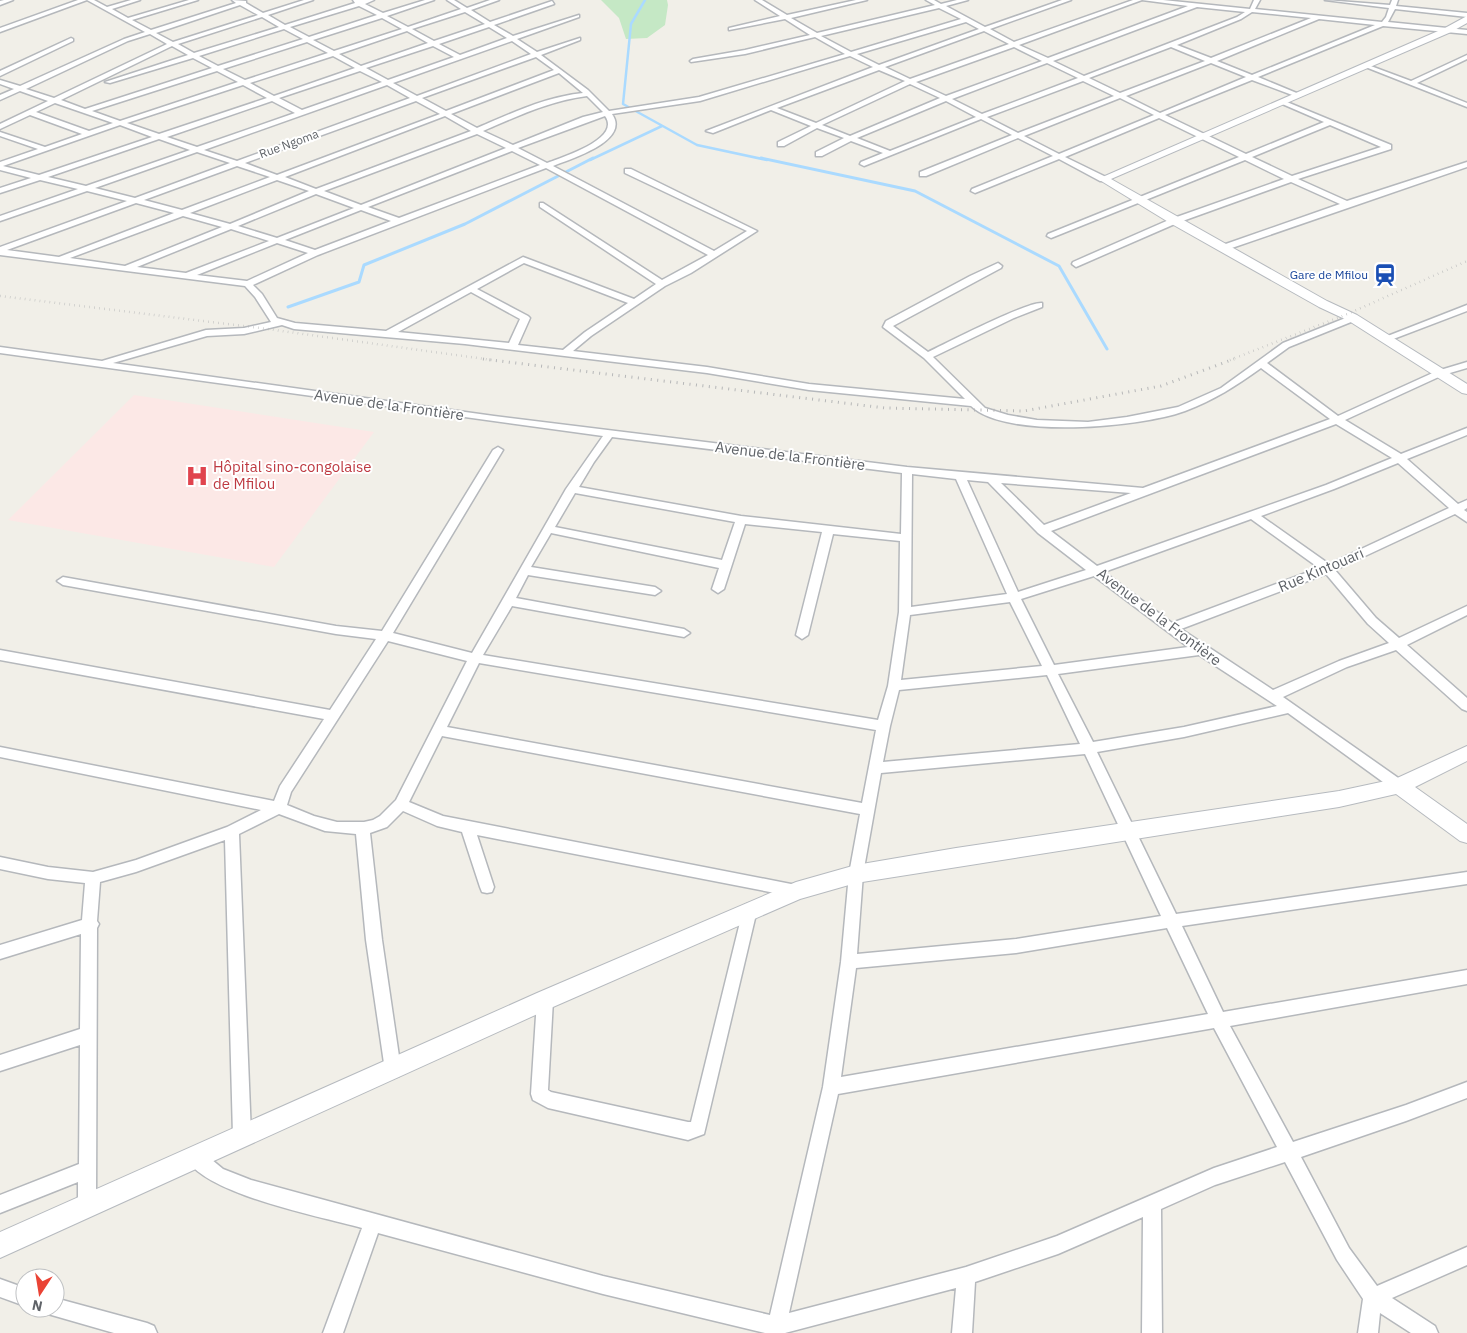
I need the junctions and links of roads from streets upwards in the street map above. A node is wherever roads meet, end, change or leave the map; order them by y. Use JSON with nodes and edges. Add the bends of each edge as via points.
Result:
{"nodes":[{"id":1,"x":10,"y":0,"type":"edge"},
{"id":2,"x":84,"y":0,"type":"edge"},
{"id":3,"x":90,"y":0,"type":"edge"},
{"id":4,"x":137,"y":0,"type":"edge"},
{"id":5,"x":195,"y":0,"type":"edge"},
{"id":6,"x":251,"y":0,"type":"edge"},
{"id":7,"x":310,"y":0,"type":"edge"},
{"id":8,"x":371,"y":0,"type":"edge"},
{"id":9,"x":431,"y":0,"type":"edge"},
{"id":10,"x":450,"y":0,"type":"edge"},
{"id":11,"x":496,"y":0,"type":"edge"},
{"id":12,"x":761,"y":0,"type":"edge"},
{"id":13,"x":864,"y":0,"type":"edge"},
{"id":14,"x":929,"y":0,"type":"edge"},
{"id":15,"x":965,"y":0,"type":"edge"},
{"id":16,"x":1068,"y":0,"type":"edge"},
{"id":17,"x":1139,"y":0,"type":"edge"},
{"id":18,"x":1145,"y":0,"type":"edge"},
{"id":19,"x":1257,"y":0,"type":"edge"},
{"id":20,"x":1328,"y":0,"type":"edge"},
{"id":21,"x":238,"y":1,"type":"edge"},
{"id":22,"x":356,"y":2,"type":"edge"},
{"id":23,"x":0,"y":3,"type":"edge"},
{"id":24,"x":552,"y":3,"type":"dead end"},
{"id":25,"x":1394,"y":3,"type":"edge"},
{"id":26,"x":940,"y":5,"type":"junction"},
{"id":27,"x":1197,"y":5,"type":"junction"},
{"id":28,"x":106,"y":9,"type":"junction"},
{"id":29,"x":466,"y":10,"type":"junction"},
{"id":30,"x":1252,"y":10,"type":"junction"},
{"id":31,"x":262,"y":15,"type":"junction"},
{"id":32,"x":1467,"y":15,"type":"edge"},
{"id":33,"x":382,"y":16,"type":"junction"},
{"id":34,"x":577,"y":16,"type":"dead end"},
{"id":35,"x":786,"y":17,"type":"junction"},
{"id":36,"x":1319,"y":17,"type":"junction"},
{"id":37,"x":1467,"y":19,"type":"edge"},
{"id":38,"x":126,"y":20,"type":"junction"},
{"id":39,"x":966,"y":20,"type":"junction"},
{"id":40,"x":1384,"y":23,"type":"junction"},
{"id":41,"x":488,"y":24,"type":"junction"},
{"id":42,"x":285,"y":27,"type":"junction"},
{"id":43,"x":406,"y":29,"type":"junction"},
{"id":44,"x":731,"y":29,"type":"dead end"},
{"id":45,"x":0,"y":30,"type":"edge"},
{"id":46,"x":985,"y":30,"type":"junction"},
{"id":47,"x":1448,"y":30,"type":"junction"},
{"id":48,"x":148,"y":31,"type":"junction"},
{"id":49,"x":1467,"y":32,"type":"edge"},
{"id":50,"x":814,"y":36,"type":"junction"},
{"id":51,"x":511,"y":39,"type":"junction"},
{"id":52,"x":578,"y":39,"type":"dead end"},
{"id":53,"x":71,"y":40,"type":"dead end"},
{"id":54,"x":308,"y":40,"type":"junction"},
{"id":55,"x":432,"y":43,"type":"junction"},
{"id":56,"x":172,"y":44,"type":"junction"},
{"id":57,"x":1015,"y":45,"type":"junction"},
{"id":58,"x":1172,"y":45,"type":"junction"},
{"id":59,"x":335,"y":54,"type":"junction"},
{"id":60,"x":534,"y":54,"type":"junction"},
{"id":61,"x":849,"y":55,"type":"junction"},
{"id":62,"x":194,"y":56,"type":"junction"},
{"id":63,"x":459,"y":57,"type":"junction"},
{"id":64,"x":1467,"y":57,"type":"edge"},
{"id":65,"x":693,"y":61,"type":"dead end"},
{"id":66,"x":1047,"y":61,"type":"junction"},
{"id":67,"x":1210,"y":61,"type":"junction"},
{"id":68,"x":1366,"y":66,"type":"junction"},
{"id":69,"x":219,"y":68,"type":"junction"},
{"id":70,"x":360,"y":68,"type":"junction"},
{"id":71,"x":878,"y":68,"type":"junction"},
{"id":72,"x":559,"y":71,"type":"junction"},
{"id":73,"x":0,"y":74,"type":"edge"},
{"id":74,"x":1082,"y":78,"type":"junction"},
{"id":75,"x":1254,"y":78,"type":"junction"},
{"id":76,"x":911,"y":81,"type":"junction"},
{"id":77,"x":0,"y":82,"type":"edge"},
{"id":78,"x":247,"y":82,"type":"junction"},
{"id":79,"x":388,"y":82,"type":"junction"},
{"id":80,"x":1412,"y":83,"type":"junction"},
{"id":81,"x":20,"y":89,"type":"junction"},
{"id":82,"x":79,"y":90,"type":"junction"},
{"id":83,"x":589,"y":94,"type":"junction"},
{"id":84,"x":1119,"y":95,"type":"junction"},
{"id":85,"x":1297,"y":95,"type":"junction"},
{"id":86,"x":273,"y":97,"type":"junction"},
{"id":87,"x":0,"y":98,"type":"edge"},
{"id":88,"x":416,"y":98,"type":"junction"},
{"id":89,"x":945,"y":99,"type":"junction"},
{"id":90,"x":56,"y":101,"type":"junction"},
{"id":91,"x":1282,"y":102,"type":"junction"},
{"id":92,"x":1467,"y":105,"type":"edge"},
{"id":93,"x":771,"y":108,"type":"junction"},
{"id":94,"x":85,"y":111,"type":"junction"},
{"id":95,"x":31,"y":113,"type":"junction"},
{"id":96,"x":300,"y":113,"type":"junction"},
{"id":97,"x":607,"y":113,"type":"junction"},
{"id":98,"x":446,"y":114,"type":"junction"},
{"id":99,"x":1161,"y":115,"type":"junction"},
{"id":100,"x":981,"y":117,"type":"junction"},
{"id":101,"x":1331,"y":122,"type":"junction"},
{"id":102,"x":120,"y":123,"type":"junction"},
{"id":103,"x":815,"y":126,"type":"junction"},
{"id":104,"x":0,"y":127,"type":"edge"},
{"id":105,"x":477,"y":131,"type":"junction"},
{"id":106,"x":710,"y":131,"type":"dead end"},
{"id":107,"x":0,"y":134,"type":"edge"},
{"id":108,"x":90,"y":134,"type":"junction"},
{"id":109,"x":1018,"y":135,"type":"junction"},
{"id":110,"x":1203,"y":135,"type":"junction"},
{"id":111,"x":158,"y":137,"type":"junction"},
{"id":112,"x":850,"y":139,"type":"junction"},
{"id":113,"x":781,"y":144,"type":"dead end"},
{"id":114,"x":512,"y":147,"type":"junction"},
{"id":115,"x":44,"y":150,"type":"junction"},
{"id":116,"x":196,"y":150,"type":"junction"},
{"id":117,"x":819,"y":154,"type":"dead end"},
{"id":118,"x":888,"y":154,"type":"junction"},
{"id":119,"x":1059,"y":156,"type":"junction"},
{"id":120,"x":1245,"y":156,"type":"junction"},
{"id":121,"x":235,"y":164,"type":"junction"},
{"id":122,"x":864,"y":164,"type":"dead end"},
{"id":123,"x":1467,"y":164,"type":"edge"},
{"id":124,"x":0,"y":166,"type":"edge"},
{"id":125,"x":547,"y":166,"type":"junction"},
{"id":126,"x":628,"y":171,"type":"dead end"},
{"id":127,"x":923,"y":174,"type":"dead end"},
{"id":128,"x":277,"y":177,"type":"junction"},
{"id":129,"x":38,"y":178,"type":"junction"},
{"id":130,"x":1103,"y":179,"type":"junction"},
{"id":131,"x":1291,"y":179,"type":"junction"},
{"id":132,"x":83,"y":189,"type":"junction"},
{"id":133,"x":0,"y":191,"type":"edge"},
{"id":134,"x":317,"y":191,"type":"junction"},
{"id":135,"x":975,"y":191,"type":"dead end"},
{"id":136,"x":1139,"y":200,"type":"junction"},
{"id":137,"x":138,"y":201,"type":"junction"},
{"id":138,"x":1347,"y":204,"type":"junction"},
{"id":139,"x":543,"y":205,"type":"dead end"},
{"id":140,"x":359,"y":207,"type":"junction"},
{"id":141,"x":180,"y":213,"type":"junction"},
{"id":142,"x":0,"y":219,"type":"edge"},
{"id":143,"x":1174,"y":221,"type":"junction"},
{"id":144,"x":401,"y":222,"type":"junction"},
{"id":145,"x":231,"y":226,"type":"junction"},
{"id":146,"x":1056,"y":232,"type":"dead end"},
{"id":147,"x":278,"y":240,"type":"junction"},
{"id":148,"x":1223,"y":248,"type":"junction"},
{"id":149,"x":0,"y":251,"type":"edge"},
{"id":150,"x":315,"y":254,"type":"junction"},
{"id":151,"x":714,"y":256,"type":"junction"},
{"id":152,"x":61,"y":259,"type":"junction"},
{"id":153,"x":1076,"y":264,"type":"dead end"},
{"id":154,"x":998,"y":266,"type":"dead end"},
{"id":155,"x":127,"y":268,"type":"junction"},
{"id":156,"x":188,"y":275,"type":"junction"},
{"id":157,"x":248,"y":284,"type":"junction"},
{"id":158,"x":662,"y":284,"type":"junction"},
{"id":159,"x":470,"y":288,"type":"junction"},
{"id":160,"x":611,"y":293,"type":"junction"},
{"id":161,"x":635,"y":302,"type":"junction"},
{"id":162,"x":1039,"y":305,"type":"dead end"},
{"id":163,"x":1467,"y":308,"type":"edge"},
{"id":164,"x":613,"y":316,"type":"junction"},
{"id":165,"x":1353,"y":318,"type":"junction"},
{"id":166,"x":280,"y":323,"type":"junction"},
{"id":167,"x":388,"y":334,"type":"junction"},
{"id":168,"x":1385,"y":339,"type":"junction"},
{"id":169,"x":512,"y":347,"type":"junction"},
{"id":170,"x":0,"y":350,"type":"edge"},
{"id":171,"x":564,"y":353,"type":"junction"},
{"id":172,"x":927,"y":356,"type":"junction"},
{"id":173,"x":101,"y":363,"type":"junction"},
{"id":174,"x":1262,"y":364,"type":"junction"},
{"id":175,"x":1467,"y":365,"type":"edge"},
{"id":176,"x":1440,"y":373,"type":"junction"},
{"id":177,"x":1467,"y":390,"type":"edge"},
{"id":178,"x":974,"y":403,"type":"junction"},
{"id":179,"x":1337,"y":420,"type":"junction"},
{"id":180,"x":1467,"y":431,"type":"edge"},
{"id":181,"x":610,"y":434,"type":"junction"},
{"id":182,"x":498,"y":450,"type":"dead end"},
{"id":183,"x":1398,"y":458,"type":"junction"},
{"id":184,"x":907,"y":470,"type":"junction"},
{"id":185,"x":960,"y":476,"type":"junction"},
{"id":186,"x":991,"y":478,"type":"junction"},
{"id":187,"x":571,"y":489,"type":"junction"},
{"id":188,"x":1144,"y":491,"type":"junction"},
{"id":189,"x":1467,"y":504,"type":"edge"},
{"id":190,"x":1455,"y":508,"type":"junction"},
{"id":191,"x":1254,"y":516,"type":"junction"},
{"id":192,"x":1467,"y":518,"type":"edge"},
{"id":193,"x":741,"y":520,"type":"junction"},
{"id":194,"x":548,"y":529,"type":"junction"},
{"id":195,"x":828,"y":530,"type":"junction"},
{"id":196,"x":1042,"y":530,"type":"junction"},
{"id":197,"x":907,"y":538,"type":"junction"},
{"id":198,"x":726,"y":565,"type":"junction"},
{"id":199,"x":1328,"y":569,"type":"junction"},
{"id":200,"x":524,"y":570,"type":"junction"},
{"id":201,"x":1096,"y":570,"type":"junction"},
{"id":202,"x":63,"y":581,"type":"dead end"},
{"id":203,"x":718,"y":589,"type":"dead end"},
{"id":204,"x":655,"y":591,"type":"dead end"},
{"id":205,"x":1014,"y":597,"type":"junction"},
{"id":206,"x":509,"y":601,"type":"junction"},
{"id":207,"x":1467,"y":610,"type":"edge"},
{"id":208,"x":905,"y":612,"type":"junction"},
{"id":209,"x":1171,"y":628,"type":"junction"},
{"id":210,"x":684,"y":633,"type":"dead end"},
{"id":211,"x":802,"y":635,"type":"dead end"},
{"id":212,"x":385,"y":636,"type":"junction"},
{"id":213,"x":1396,"y":645,"type":"junction"},
{"id":214,"x":1201,"y":650,"type":"junction"},
{"id":215,"x":0,"y":655,"type":"edge"},
{"id":216,"x":475,"y":658,"type":"junction"},
{"id":217,"x":1051,"y":670,"type":"junction"},
{"id":218,"x":894,"y":686,"type":"junction"},
{"id":219,"x":1272,"y":696,"type":"junction"},
{"id":220,"x":1467,"y":706,"type":"edge"},
{"id":221,"x":1290,"y":708,"type":"junction"},
{"id":222,"x":332,"y":715,"type":"junction"},
{"id":223,"x":883,"y":726,"type":"junction"},
{"id":224,"x":438,"y":730,"type":"junction"},
{"id":225,"x":1090,"y":748,"type":"junction"},
{"id":226,"x":0,"y":752,"type":"edge"},
{"id":227,"x":1467,"y":753,"type":"edge"},
{"id":228,"x":875,"y":768,"type":"junction"},
{"id":229,"x":1399,"y":786,"type":"junction"},
{"id":230,"x":401,"y":804,"type":"junction"},
{"id":231,"x":278,"y":808,"type":"junction"},
{"id":232,"x":868,"y":810,"type":"junction"},
{"id":233,"x":362,"y":827,"type":"junction"},
{"id":234,"x":467,"y":827,"type":"junction"},
{"id":235,"x":1128,"y":830,"type":"junction"},
{"id":236,"x":232,"y":831,"type":"junction"},
{"id":237,"x":1467,"y":835,"type":"edge"},
{"id":238,"x":0,"y":863,"type":"edge"},
{"id":239,"x":856,"y":874,"type":"junction"},
{"id":240,"x":93,"y":878,"type":"junction"},
{"id":241,"x":1467,"y":878,"type":"edge"},
{"id":242,"x":487,"y":887,"type":"dead end"},
{"id":243,"x":796,"y":891,"type":"junction"},
{"id":244,"x":750,"y":910,"type":"junction"},
{"id":245,"x":1172,"y":920,"type":"junction"},
{"id":246,"x":91,"y":924,"type":"junction"},
{"id":247,"x":0,"y":952,"type":"edge"},
{"id":248,"x":849,"y":962,"type":"junction"},
{"id":249,"x":1467,"y":977,"type":"edge"},
{"id":250,"x":545,"y":1000,"type":"junction"},
{"id":251,"x":1218,"y":1021,"type":"junction"},
{"id":252,"x":89,"y":1034,"type":"junction"},
{"id":253,"x":0,"y":1063,"type":"edge"},
{"id":254,"x":393,"y":1070,"type":"junction"},
{"id":255,"x":831,"y":1087,"type":"junction"},
{"id":256,"x":1467,"y":1090,"type":"edge"},
{"id":257,"x":242,"y":1135,"type":"junction"},
{"id":258,"x":1288,"y":1152,"type":"junction"},
{"id":259,"x":194,"y":1156,"type":"junction"},
{"id":260,"x":88,"y":1169,"type":"junction"},
{"id":261,"x":0,"y":1204,"type":"edge"},
{"id":262,"x":87,"y":1204,"type":"junction"},
{"id":263,"x":1152,"y":1205,"type":"junction"},
{"id":264,"x":373,"y":1222,"type":"junction"},
{"id":265,"x":0,"y":1245,"type":"edge"},
{"id":266,"x":1467,"y":1256,"type":"edge"},
{"id":267,"x":966,"y":1276,"type":"junction"},
{"id":268,"x":0,"y":1288,"type":"edge"},
{"id":269,"x":15,"y":1293,"type":"edge"},
{"id":270,"x":1373,"y":1297,"type":"junction"},
{"id":271,"x":65,"y":1310,"type":"edge"},
{"id":272,"x":776,"y":1330,"type":"edge"},
{"id":273,"x":147,"y":1333,"type":"edge"},
{"id":274,"x":333,"y":1333,"type":"edge"},
{"id":275,"x":962,"y":1333,"type":"edge"},
{"id":276,"x":1152,"y":1333,"type":"edge"},
{"id":277,"x":1368,"y":1333,"type":"edge"},
{"id":278,"x":1428,"y":1333,"type":"edge"}],
"edges":[{"from":1,"to":23,"type":"street"},
{"from":2,"to":45,"type":"street"},
{"from":3,"to":28,"type":"street"},
{"from":4,"to":28,"type":"street"},
{"from":5,"to":38,"type":"street"},
{"from":6,"to":21,"type":"street"},
{"from":7,"to":31,"type":"street"},
{"from":8,"to":22,"type":"street"},
{"from":9,"to":33,"type":"street"},
{"from":10,"to":29,"type":"street"},
{"from":11,"to":29,"type":"street"},
{"from":12,"to":35,"type":"street"},
{"from":13,"to":35,"type":"street"},
{"from":14,"to":26,"type":"street"},
{"from":15,"to":26,"type":"street"},
{"from":16,"to":46,"type":"street"},
{"from":17,"to":57,"type":"street"},
{"from":18,"to":27,"type":"street"},
{"from":19,"to":30,"type":"street"},
{"from":20,"to":25,"type":"street"},
{"from":21,"to":31,"type":"street"},
{"from":21,"to":48,"type":"street"},
{"from":22,"to":33,"type":"street"},
{"from":22,"to":42,"type":"street"},
{"from":24,"to":41,"type":"street"},
{"from":25,"to":32,"type":"street"},
{"from":25,"to":40,"type":"street"},
{"from":26,"to":39,"type":"street"},
{"from":26,"to":50,"type":"street"},
{"from":27,"to":30,"type":"street"},
{"from":27,"to":66,"type":"street"},
{"from":28,"to":38,"type":"street"},
{"from":29,"to":41,"type":"street"},
{"from":29,"to":43,"type":"street"},
{"from":30,"to":36,"type":"street"},
{"from":30,"to":58,"type":"street"},
{"from":31,"to":42,"type":"street"},
{"from":31,"to":56,"type":"street"},
{"from":33,"to":43,"type":"street"},
{"from":33,"to":54,"type":"street"},
{"from":34,"to":51,"type":"street"},
{"from":35,"to":44,"type":"street"},
{"from":35,"to":50,"type":"street"},
{"from":36,"to":40,"type":"street"},
{"from":36,"to":67,"type":"street"},
{"from":37,"to":47,"type":"street"},
{"from":38,"to":48,"type":"street"},
{"from":39,"to":46,"type":"street"},
{"from":39,"to":61,"type":"street"},
{"from":40,"to":47,"type":"street"},
{"from":40,"to":75,"type":"street"},
{"from":41,"to":51,"type":"street"},
{"from":41,"to":55,"type":"street"},
{"from":42,"to":54,"type":"street"},
{"from":42,"to":62,"type":"street"},
{"from":43,"to":55,"type":"street"},
{"from":43,"to":59,"type":"street"},
{"from":46,"to":57,"type":"street"},
{"from":46,"to":71,"type":"street"},
{"from":47,"to":49,"type":"street"},
{"from":47,"to":68,"type":"street"},
{"from":48,"to":56,"type":"street"},
{"from":48,"to":81,"type":"street"},
{"from":50,"to":61,"type":"street"},
{"from":50,"to":65,"type":"street"},
{"from":51,"to":60,"type":"street"},
{"from":51,"to":63,"type":"street"},
{"from":52,"to":60,"type":"street","name":"Rue Ngoma"},
{"from":53,"to":73,"type":"street"},
{"from":54,"to":59,"type":"street"},
{"from":54,"to":69,"type":"street"},
{"from":55,"to":63,"type":"street"},
{"from":55,"to":70,"type":"street"},
{"from":56,"to":62,"type":"street"},
{"from":56,"to":82,"type":"street"},
{"from":57,"to":66,"type":"street"},
{"from":57,"to":76,"type":"street"},
{"from":58,"to":67,"type":"street"},
{"from":58,"to":74,"type":"street"},
{"from":59,"to":70,"type":"street"},
{"from":59,"to":78,"type":"street"},
{"from":60,"to":72,"type":"street"},
{"from":60,"to":88,"type":"street","name":"Rue Ngoma"},
{"from":61,"to":71,"type":"street"},
{"from":61,"to":97,"type":"street","via":[[700,99]]},
{"from":62,"to":69,"type":"street"},
{"from":62,"to":82,"type":"street"},
{"from":63,"to":79,"type":"street"},
{"from":64,"to":80,"type":"street"},
{"from":66,"to":74,"type":"street"},
{"from":66,"to":89,"type":"street"},
{"from":67,"to":75,"type":"street"},
{"from":67,"to":84,"type":"street"},
{"from":68,"to":80,"type":"street"},
{"from":68,"to":85,"type":"street"},
{"from":69,"to":78,"type":"street"},
{"from":69,"to":94,"type":"street"},
{"from":70,"to":79,"type":"street"},
{"from":70,"to":86,"type":"street"},
{"from":71,"to":76,"type":"street"},
{"from":71,"to":93,"type":"street"},
{"from":72,"to":83,"type":"street"},
{"from":72,"to":98,"type":"street"},
{"from":74,"to":84,"type":"street"},
{"from":74,"to":100,"type":"street"},
{"from":75,"to":85,"type":"street"},
{"from":75,"to":99,"type":"street"},
{"from":76,"to":89,"type":"street"},
{"from":76,"to":103,"type":"street"},
{"from":77,"to":81,"type":"street"},
{"from":78,"to":86,"type":"street"},
{"from":78,"to":102,"type":"street"},
{"from":79,"to":88,"type":"street"},
{"from":79,"to":96,"type":"street"},
{"from":80,"to":92,"type":"street"},
{"from":81,"to":87,"type":"street"},
{"from":81,"to":90,"type":"street"},
{"from":82,"to":90,"type":"street"},
{"from":83,"to":97,"type":"street"},
{"from":83,"to":105,"type":"street","via":[[542,103]]},
{"from":84,"to":99,"type":"street"},
{"from":84,"to":109,"type":"street"},
{"from":85,"to":91,"type":"street"},
{"from":86,"to":96,"type":"street"},
{"from":86,"to":111,"type":"street"},
{"from":88,"to":98,"type":"street"},
{"from":88,"to":121,"type":"street","name":"Rue Ngoma"},
{"from":89,"to":100,"type":"street"},
{"from":89,"to":112,"type":"street"},
{"from":90,"to":94,"type":"street"},
{"from":90,"to":95,"type":"street"},
{"from":91,"to":101,"type":"street"},
{"from":91,"to":110,"type":"street"},
{"from":93,"to":103,"type":"street"},
{"from":93,"to":106,"type":"street"},
{"from":94,"to":102,"type":"street"},
{"from":95,"to":104,"type":"street"},
{"from":95,"to":108,"type":"street"},
{"from":96,"to":116,"type":"street"},
{"from":97,"to":114,"type":"street"},
{"from":97,"to":125,"type":"street","via":[[613,125],[607,136],[582,152]]},
{"from":98,"to":105,"type":"street"},
{"from":98,"to":128,"type":"street"},
{"from":99,"to":110,"type":"street"},
{"from":99,"to":119,"type":"street"},
{"from":100,"to":109,"type":"street"},
{"from":100,"to":118,"type":"street"},
{"from":101,"to":120,"type":"street"},
{"from":101,"to":131,"type":"street","via":[[1388,148]]},
{"from":102,"to":108,"type":"street"},
{"from":102,"to":111,"type":"street"},
{"from":103,"to":112,"type":"street"},
{"from":103,"to":113,"type":"street"},
{"from":105,"to":114,"type":"street"},
{"from":105,"to":134,"type":"street"},
{"from":107,"to":115,"type":"street"},
{"from":108,"to":115,"type":"street"},
{"from":109,"to":119,"type":"street"},
{"from":109,"to":127,"type":"street"},
{"from":110,"to":120,"type":"street"},
{"from":110,"to":130,"type":"street"},
{"from":111,"to":116,"type":"street"},
{"from":111,"to":129,"type":"street"},
{"from":112,"to":117,"type":"street"},
{"from":112,"to":118,"type":"street"},
{"from":114,"to":125,"type":"street"},
{"from":114,"to":140,"type":"street"},
{"from":115,"to":124,"type":"street"},
{"from":116,"to":121,"type":"street"},
{"from":116,"to":132,"type":"street"},
{"from":118,"to":122,"type":"street"},
{"from":119,"to":130,"type":"street"},
{"from":119,"to":135,"type":"street"},
{"from":120,"to":131,"type":"street"},
{"from":120,"to":136,"type":"street"},
{"from":121,"to":128,"type":"street"},
{"from":121,"to":137,"type":"street","name":"Rue Ngoma"},
{"from":123,"to":138,"type":"street"},
{"from":124,"to":129,"type":"street"},
{"from":125,"to":144,"type":"street"},
{"from":125,"to":151,"type":"street"},
{"from":126,"to":151,"type":"street","via":[[754,231]]},
{"from":128,"to":134,"type":"street"},
{"from":128,"to":141,"type":"street"},
{"from":129,"to":132,"type":"street"},
{"from":129,"to":133,"type":"street"},
{"from":130,"to":136,"type":"street"},
{"from":131,"to":138,"type":"street"},
{"from":131,"to":143,"type":"street"},
{"from":132,"to":137,"type":"street"},
{"from":132,"to":142,"type":"street"},
{"from":134,"to":140,"type":"street"},
{"from":134,"to":145,"type":"street"},
{"from":136,"to":143,"type":"street"},
{"from":136,"to":146,"type":"street","via":[[1051,236]]},
{"from":137,"to":141,"type":"street"},
{"from":137,"to":149,"type":"street","name":"Rue Ngoma"},
{"from":138,"to":148,"type":"street"},
{"from":139,"to":158,"type":"street"},
{"from":140,"to":144,"type":"street"},
{"from":140,"to":147,"type":"street"},
{"from":141,"to":145,"type":"street"},
{"from":141,"to":152,"type":"street"},
{"from":143,"to":148,"type":"street"},
{"from":143,"to":153,"type":"street"},
{"from":144,"to":150,"type":"street"},
{"from":145,"to":147,"type":"street"},
{"from":145,"to":155,"type":"street"},
{"from":147,"to":150,"type":"street"},
{"from":147,"to":156,"type":"street"},
{"from":148,"to":165,"type":"street"},
{"from":149,"to":152,"type":"street"},
{"from":150,"to":157,"type":"street"},
{"from":151,"to":158,"type":"street"},
{"from":152,"to":155,"type":"street"},
{"from":154,"to":172,"type":"street","via":[[887,325]]},
{"from":155,"to":156,"type":"street"},
{"from":156,"to":157,"type":"street"},
{"from":157,"to":166,"type":"street","via":[[270,316]]},
{"from":158,"to":161,"type":"street"},
{"from":159,"to":160,"type":"street","via":[[522,260]]},
{"from":159,"to":167,"type":"street"},
{"from":159,"to":169,"type":"street","via":[[525,318]]},
{"from":160,"to":161,"type":"street"},
{"from":160,"to":164,"type":"street"},
{"from":161,"to":164,"type":"street"},
{"from":162,"to":172,"type":"street"},
{"from":163,"to":168,"type":"street"},
{"from":164,"to":171,"type":"street"},
{"from":165,"to":168,"type":"street"},
{"from":165,"to":174,"type":"street","via":[[1286,345]]},
{"from":166,"to":167,"type":"street"},
{"from":166,"to":173,"type":"street","via":[[244,331],[206,333]]},
{"from":167,"to":169,"type":"street"},
{"from":168,"to":176,"type":"street"},
{"from":169,"to":171,"type":"street"},
{"from":170,"to":173,"type":"street","name":"Avenue de la Frontière"},
{"from":171,"to":178,"type":"street","via":[[707,370],[809,387]]},
{"from":172,"to":178,"type":"street"},
{"from":173,"to":181,"type":"street","name":"Avenue de la Frontière"},
{"from":174,"to":178,"type":"street","via":[[1224,390],[1181,409],[1127,420],[1088,425],[1037,424],[980,410]]},
{"from":174,"to":179,"type":"street"},
{"from":175,"to":176,"type":"street"},
{"from":176,"to":177,"type":"street"},
{"from":176,"to":179,"type":"street"},
{"from":179,"to":183,"type":"street"},
{"from":179,"to":188,"type":"street"},
{"from":180,"to":183,"type":"street"},
{"from":181,"to":184,"type":"street","name":"Avenue de la Frontière"},
{"from":181,"to":187,"type":"street"},
{"from":182,"to":212,"type":"street"},
{"from":183,"to":190,"type":"street"},
{"from":183,"to":191,"type":"street"},
{"from":184,"to":185,"type":"street","name":"Avenue de la Frontière"},
{"from":184,"to":197,"type":"street"},
{"from":185,"to":186,"type":"street","name":"Avenue de la Frontière"},
{"from":185,"to":205,"type":"street"},
{"from":186,"to":188,"type":"street"},
{"from":186,"to":196,"type":"street","name":"Avenue de la Frontière"},
{"from":187,"to":193,"type":"street"},
{"from":187,"to":194,"type":"street"},
{"from":188,"to":196,"type":"street"},
{"from":189,"to":190,"type":"street","name":"Rue Kintouari"},
{"from":190,"to":192,"type":"street"},
{"from":190,"to":199,"type":"street","name":"Rue Kintouari"},
{"from":191,"to":199,"type":"street"},
{"from":191,"to":201,"type":"street"},
{"from":193,"to":195,"type":"street"},
{"from":193,"to":198,"type":"street"},
{"from":194,"to":198,"type":"street"},
{"from":194,"to":200,"type":"street"},
{"from":195,"to":197,"type":"street"},
{"from":195,"to":211,"type":"street"},
{"from":196,"to":201,"type":"street","name":"Avenue de la Frontière"},
{"from":197,"to":208,"type":"street"},
{"from":198,"to":203,"type":"street"},
{"from":199,"to":209,"type":"street","name":"Rue Kintouari"},
{"from":199,"to":213,"type":"street"},
{"from":200,"to":204,"type":"street"},
{"from":200,"to":206,"type":"street"},
{"from":201,"to":205,"type":"street"},
{"from":201,"to":209,"type":"street","name":"Avenue de la Frontière"},
{"from":202,"to":212,"type":"street"},
{"from":205,"to":208,"type":"street"},
{"from":205,"to":217,"type":"street"},
{"from":206,"to":210,"type":"street"},
{"from":206,"to":216,"type":"street"},
{"from":207,"to":213,"type":"street"},
{"from":208,"to":218,"type":"street"},
{"from":209,"to":214,"type":"street","name":"Avenue de la Frontière"},
{"from":212,"to":216,"type":"street"},
{"from":212,"to":222,"type":"street"},
{"from":213,"to":219,"type":"street","via":[[1334,667]]},
{"from":213,"to":220,"type":"street"},
{"from":214,"to":217,"type":"street"},
{"from":214,"to":219,"type":"street","name":"Avenue de la Frontière"},
{"from":215,"to":222,"type":"street"},
{"from":216,"to":223,"type":"street"},
{"from":216,"to":224,"type":"street"},
{"from":217,"to":218,"type":"street"},
{"from":217,"to":225,"type":"street"},
{"from":218,"to":223,"type":"street"},
{"from":219,"to":221,"type":"street","name":"Avenue de la Frontière"},
{"from":221,"to":225,"type":"street","via":[[1184,732]]},
{"from":221,"to":229,"type":"street","name":"Avenue de la Frontière"},
{"from":222,"to":231,"type":"street","via":[[285,790]]},
{"from":223,"to":228,"type":"street"},
{"from":224,"to":230,"type":"street"},
{"from":224,"to":232,"type":"street"},
{"from":225,"to":228,"type":"street"},
{"from":225,"to":235,"type":"street"},
{"from":226,"to":231,"type":"street"},
{"from":227,"to":229,"type":"street"},
{"from":228,"to":232,"type":"street"},
{"from":229,"to":235,"type":"street","via":[[1339,799]]},
{"from":229,"to":237,"type":"street","name":"Avenue de la Frontière"},
{"from":230,"to":233,"type":"street","via":[[375,826]]},
{"from":230,"to":234,"type":"street","via":[[426,816]]},
{"from":231,"to":233,"type":"street","via":[[312,822]]},
{"from":231,"to":236,"type":"street"},
{"from":232,"to":239,"type":"street"},
{"from":233,"to":254,"type":"street"},
{"from":234,"to":242,"type":"street"},
{"from":234,"to":243,"type":"street"},
{"from":235,"to":239,"type":"street"},
{"from":235,"to":245,"type":"street"},
{"from":236,"to":240,"type":"street"},
{"from":236,"to":257,"type":"street"},
{"from":238,"to":240,"type":"street"},
{"from":239,"to":243,"type":"street"},
{"from":239,"to":248,"type":"street"},
{"from":240,"to":246,"type":"street"},
{"from":241,"to":245,"type":"street"},
{"from":243,"to":244,"type":"street"},
{"from":244,"to":250,"type":"street"},
{"from":244,"to":250,"type":"street","via":[[698,1128],[688,1130],[548,1100],[539,1094]]},
{"from":245,"to":248,"type":"street","via":[[1016,946]]},
{"from":245,"to":251,"type":"street"},
{"from":246,"to":247,"type":"street"},
{"from":246,"to":252,"type":"street"},
{"from":248,"to":255,"type":"street"},
{"from":249,"to":251,"type":"street"},
{"from":250,"to":254,"type":"street"},
{"from":251,"to":255,"type":"street"},
{"from":251,"to":258,"type":"street"},
{"from":252,"to":253,"type":"street"},
{"from":252,"to":260,"type":"street"},
{"from":254,"to":257,"type":"street"},
{"from":255,"to":272,"type":"street"},
{"from":256,"to":258,"type":"street"},
{"from":257,"to":259,"type":"street"},
{"from":258,"to":263,"type":"street","via":[[1214,1177]]},
{"from":258,"to":270,"type":"street","via":[[1343,1254]]},
{"from":259,"to":262,"type":"street"},
{"from":259,"to":264,"type":"street","via":[[217,1175],[251,1189]]},
{"from":260,"to":261,"type":"street"},
{"from":260,"to":262,"type":"street"},
{"from":262,"to":265,"type":"street"},
{"from":263,"to":267,"type":"street","via":[[1058,1245]]},
{"from":263,"to":276,"type":"street"},
{"from":264,"to":272,"type":"street"},
{"from":264,"to":274,"type":"street"},
{"from":266,"to":270,"type":"street"},
{"from":267,"to":272,"type":"street"},
{"from":267,"to":275,"type":"street"},
{"from":268,"to":269,"type":"street"},
{"from":270,"to":277,"type":"street"},
{"from":270,"to":278,"type":"street"},
{"from":271,"to":273,"type":"street"}]}
